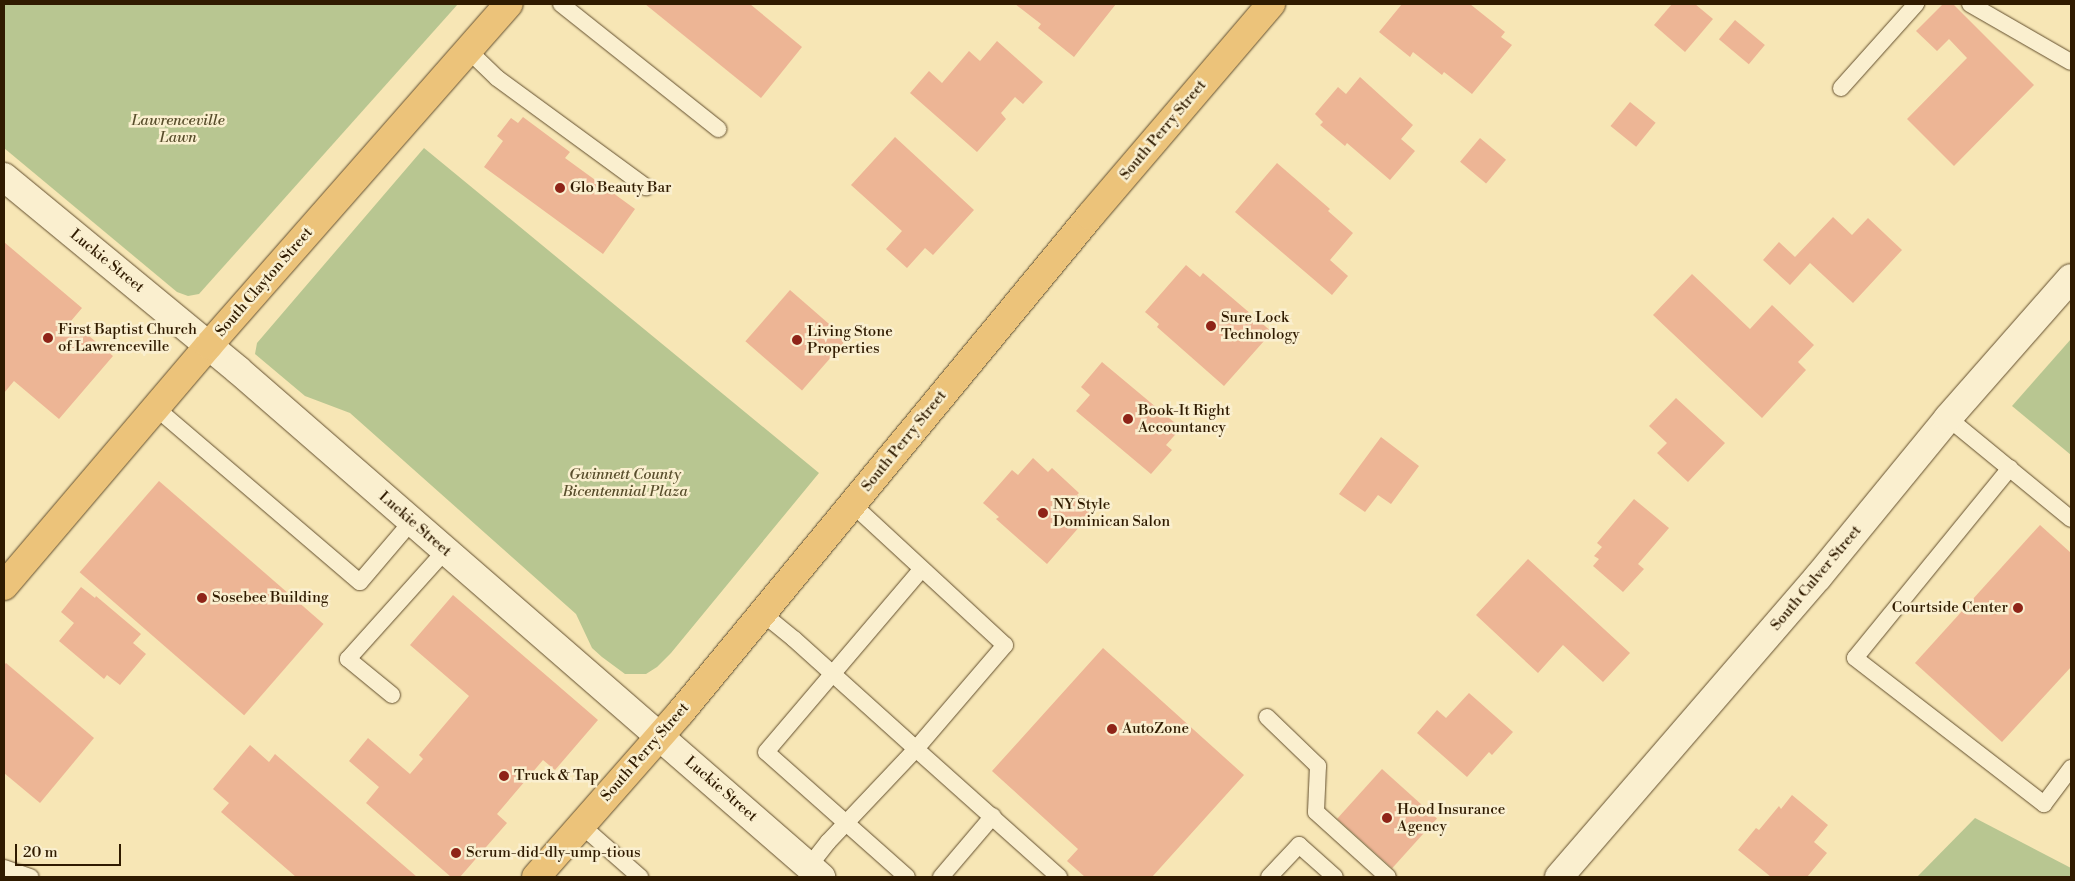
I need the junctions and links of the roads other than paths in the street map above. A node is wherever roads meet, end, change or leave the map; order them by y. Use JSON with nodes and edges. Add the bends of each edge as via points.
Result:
{"nodes":[{"id":1,"x":509,"y":4,"type":"edge"},
{"id":2,"x":560,"y":4,"type":"edge"},
{"id":3,"x":1270,"y":4,"type":"edge"},
{"id":4,"x":1916,"y":4,"type":"edge"},
{"id":5,"x":1970,"y":4,"type":"edge"},
{"id":6,"x":468,"y":50,"type":"junction"},
{"id":7,"x":2071,"y":62,"type":"edge"},
{"id":8,"x":1841,"y":88,"type":"dead end"},
{"id":9,"x":718,"y":129,"type":"dead end"},
{"id":10,"x":4,"y":177,"type":"edge"},
{"id":11,"x":646,"y":187,"type":"dead end"},
{"id":12,"x":2071,"y":278,"type":"edge"},
{"id":13,"x":209,"y":345,"type":"junction"},
{"id":14,"x":156,"y":408,"type":"junction"},
{"id":15,"x":1948,"y":418,"type":"junction"},
{"id":16,"x":2010,"y":468,"type":"junction"},
{"id":17,"x":852,"y":504,"type":"junction"},
{"id":18,"x":2071,"y":519,"type":"edge"},
{"id":19,"x":412,"y":521,"type":"junction"},
{"id":20,"x":445,"y":551,"type":"junction"},
{"id":21,"x":921,"y":570,"type":"junction"},
{"id":22,"x":4,"y":586,"type":"edge"},
{"id":23,"x":762,"y":613,"type":"junction"},
{"id":24,"x":832,"y":673,"type":"junction"},
{"id":25,"x":392,"y":695,"type":"dead end"},
{"id":26,"x":1266,"y":717,"type":"dead end"},
{"id":27,"x":660,"y":736,"type":"junction"},
{"id":28,"x":916,"y":749,"type":"junction"},
{"id":29,"x":2071,"y":768,"type":"edge"},
{"id":30,"x":993,"y":816,"type":"junction"},
{"id":31,"x":846,"y":823,"type":"junction"},
{"id":32,"x":581,"y":825,"type":"junction"},
{"id":33,"x":4,"y":868,"type":"edge"},
{"id":34,"x":815,"y":872,"type":"edge"},
{"id":35,"x":30,"y":877,"type":"edge"},
{"id":36,"x":536,"y":877,"type":"edge"},
{"id":37,"x":640,"y":877,"type":"edge"},
{"id":38,"x":907,"y":877,"type":"edge"},
{"id":39,"x":941,"y":877,"type":"edge"},
{"id":40,"x":1059,"y":877,"type":"edge"},
{"id":41,"x":1269,"y":877,"type":"edge"},
{"id":42,"x":1335,"y":877,"type":"edge"},
{"id":43,"x":1388,"y":877,"type":"edge"},
{"id":44,"x":1559,"y":877,"type":"edge"}],
"edges":[{"from":1,"to":6,"type":"main road","name":"South Clayton Street"},
{"from":2,"to":9,"type":"lane"},
{"from":3,"to":17,"type":"main road","name":"South Perry Street"},
{"from":4,"to":8,"type":"lane"},
{"from":5,"to":7,"type":"lane"},
{"from":6,"to":11,"type":"lane","via":[[497,78]]},
{"from":6,"to":13,"type":"main road","name":"South Clayton Street"},
{"from":10,"to":13,"type":"street","name":"Luckie Street"},
{"from":12,"to":15,"type":"street","name":"South Culver Street"},
{"from":13,"to":14,"type":"main road","name":"South Clayton Street"},
{"from":13,"to":19,"type":"street","name":"Luckie Street"},
{"from":14,"to":19,"type":"lane","via":[[360,582]]},
{"from":14,"to":22,"type":"main road","name":"South Clayton Street"},
{"from":15,"to":16,"type":"lane"},
{"from":15,"to":44,"type":"street","name":"South Culver Street","via":[[1818,577]]},
{"from":16,"to":18,"type":"lane"},
{"from":16,"to":29,"type":"lane","via":[[1854,658],[2044,804]]},
{"from":17,"to":21,"type":"lane"},
{"from":17,"to":23,"type":"main road","name":"South Perry Street"},
{"from":19,"to":20,"type":"street","name":"Luckie Street"},
{"from":20,"to":25,"type":"lane","via":[[348,659]]},
{"from":20,"to":27,"type":"street","name":"Luckie Street"},
{"from":21,"to":24,"type":"lane"},
{"from":21,"to":28,"type":"lane","via":[[1005,645]]},
{"from":23,"to":24,"type":"lane"},
{"from":23,"to":27,"type":"main road","name":"South Perry Street"},
{"from":24,"to":28,"type":"lane"},
{"from":24,"to":31,"type":"lane","via":[[766,752]]},
{"from":26,"to":43,"type":"lane","via":[[1318,766],[1316,812]]},
{"from":27,"to":32,"type":"main road","name":"South Perry Street"},
{"from":27,"to":34,"type":"street","name":"Luckie Street"},
{"from":28,"to":30,"type":"lane"},
{"from":28,"to":31,"type":"lane"},
{"from":30,"to":39,"type":"lane"},
{"from":30,"to":40,"type":"lane"},
{"from":31,"to":34,"type":"lane"},
{"from":31,"to":38,"type":"lane"},
{"from":32,"to":36,"type":"main road","name":"South Perry Street"},
{"from":32,"to":37,"type":"lane"},
{"from":33,"to":35,"type":"lane"},
{"from":41,"to":42,"type":"lane","via":[[1299,845]]}]}
